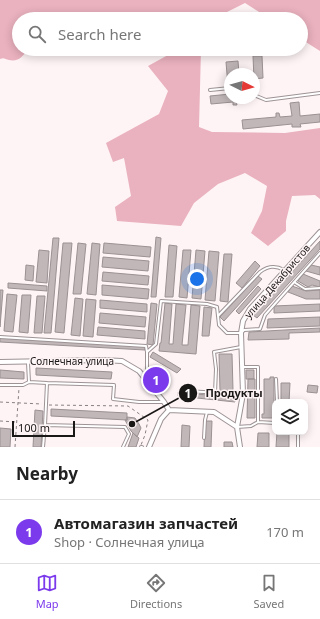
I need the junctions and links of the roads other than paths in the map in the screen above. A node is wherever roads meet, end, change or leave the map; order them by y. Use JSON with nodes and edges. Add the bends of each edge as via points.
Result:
{"nodes":[{"id":1,"x":224,"y":89,"type":"edge"},
{"id":2,"x":210,"y":90,"type":"dead end"},
{"id":3,"x":320,"y":93,"type":"edge"},
{"id":4,"x":260,"y":98,"type":"edge"},
{"id":5,"x":320,"y":232,"type":"edge"},
{"id":6,"x":320,"y":253,"type":"edge"},
{"id":7,"x":285,"y":270,"type":"junction"},
{"id":8,"x":294,"y":282,"type":"junction"},
{"id":9,"x":320,"y":288,"type":"edge"},
{"id":10,"x":218,"y":317,"type":"junction"},
{"id":11,"x":241,"y":333,"type":"junction"},
{"id":12,"x":0,"y":337,"type":"edge"},
{"id":13,"x":241,"y":348,"type":"junction"},
{"id":14,"x":147,"y":352,"type":"junction"},
{"id":15,"x":28,"y":361,"type":"junction"},
{"id":16,"x":0,"y":362,"type":"edge"},
{"id":17,"x":242,"y":367,"type":"junction"},
{"id":18,"x":276,"y":379,"type":"dead end"},
{"id":19,"x":147,"y":381,"type":"junction"},
{"id":20,"x":29,"y":382,"type":"junction"},
{"id":21,"x":47,"y":383,"type":"junction"},
{"id":22,"x":0,"y":385,"type":"edge"},
{"id":23,"x":184,"y":391,"type":"dead end"},
{"id":24,"x":216,"y":393,"type":"junction"},
{"id":25,"x":242,"y":394,"type":"junction"},
{"id":26,"x":276,"y":399,"type":"edge"},
{"id":27,"x":164,"y":402,"type":"junction"},
{"id":28,"x":169,"y":410,"type":"junction"},
{"id":29,"x":207,"y":411,"type":"junction"},
{"id":30,"x":258,"y":422,"type":"junction"},
{"id":31,"x":272,"y":423,"type":"edge"},
{"id":32,"x":45,"y":425,"type":"junction"},
{"id":33,"x":237,"y":428,"type":"junction"},
{"id":34,"x":298,"y":435,"type":"edge"},
{"id":35,"x":204,"y":438,"type":"dead end"},
{"id":36,"x":43,"y":447,"type":"edge"},
{"id":37,"x":123,"y":447,"type":"edge"},
{"id":38,"x":149,"y":447,"type":"edge"},
{"id":39,"x":240,"y":447,"type":"edge"},
{"id":40,"x":298,"y":447,"type":"edge"}],
"edges":[{"from":1,"to":2,"type":"lane"},
{"from":3,"to":4,"type":"lane","via":[[266,100]]},
{"from":5,"to":7,"type":"street","name":"улица Декабристов"},
{"from":6,"to":8,"type":"lane"},
{"from":7,"to":10,"type":"lane","via":[[272,266],[266,268],[255,276]]},
{"from":7,"to":11,"type":"street","name":"улица Декабристов","via":[[250,309],[243,321]]},
{"from":8,"to":9,"type":"lane","via":[[305,289]]},
{"from":8,"to":11,"type":"lane","via":[[265,315],[260,330],[244,330]]},
{"from":10,"to":11,"type":"lane","via":[[220,325],[227,333]]},
{"from":10,"to":14,"type":"lane","via":[[217,307],[207,304],[161,301],[156,344]]},
{"from":11,"to":13,"type":"street","name":"улица Декабристов"},
{"from":12,"to":14,"type":"lane","via":[[146,346]]},
{"from":13,"to":17,"type":"street","name":"улица Декабристов"},
{"from":13,"to":24,"type":"lane","via":[[214,352]]},
{"from":14,"to":19,"type":"lane"},
{"from":15,"to":16,"type":"street","name":"Солнечная улица"},
{"from":15,"to":19,"type":"street","name":"Солнечная улица","via":[[122,361],[139,371]]},
{"from":15,"to":20,"type":"lane"},
{"from":17,"to":25,"type":"street","name":"улица Декабристов"},
{"from":17,"to":30,"type":"lane","via":[[258,367]]},
{"from":18,"to":26,"type":"lane"},
{"from":19,"to":27,"type":"street","name":"Солнечная улица"},
{"from":20,"to":21,"type":"lane"},
{"from":20,"to":22,"type":"lane","via":[[23,386]]},
{"from":21,"to":27,"type":"lane","via":[[114,385],[113,399]]},
{"from":21,"to":32,"type":"lane"},
{"from":23,"to":24,"type":"lane"},
{"from":24,"to":25,"type":"lane"},
{"from":25,"to":33,"type":"street","name":"улица Декабристов"},
{"from":27,"to":28,"type":"street","name":"Солнечная улица"},
{"from":28,"to":29,"type":"street"},
{"from":28,"to":38,"type":"street","via":[[161,419]]},
{"from":29,"to":33,"type":"street","via":[[219,415]]},
{"from":29,"to":35,"type":"lane"},
{"from":30,"to":31,"type":"lane"},
{"from":30,"to":33,"type":"lane"},
{"from":32,"to":36,"type":"lane"},
{"from":32,"to":37,"type":"lane","via":[[125,427],[129,434]]},
{"from":33,"to":39,"type":"street"},
{"from":34,"to":40,"type":"lane"}]}
